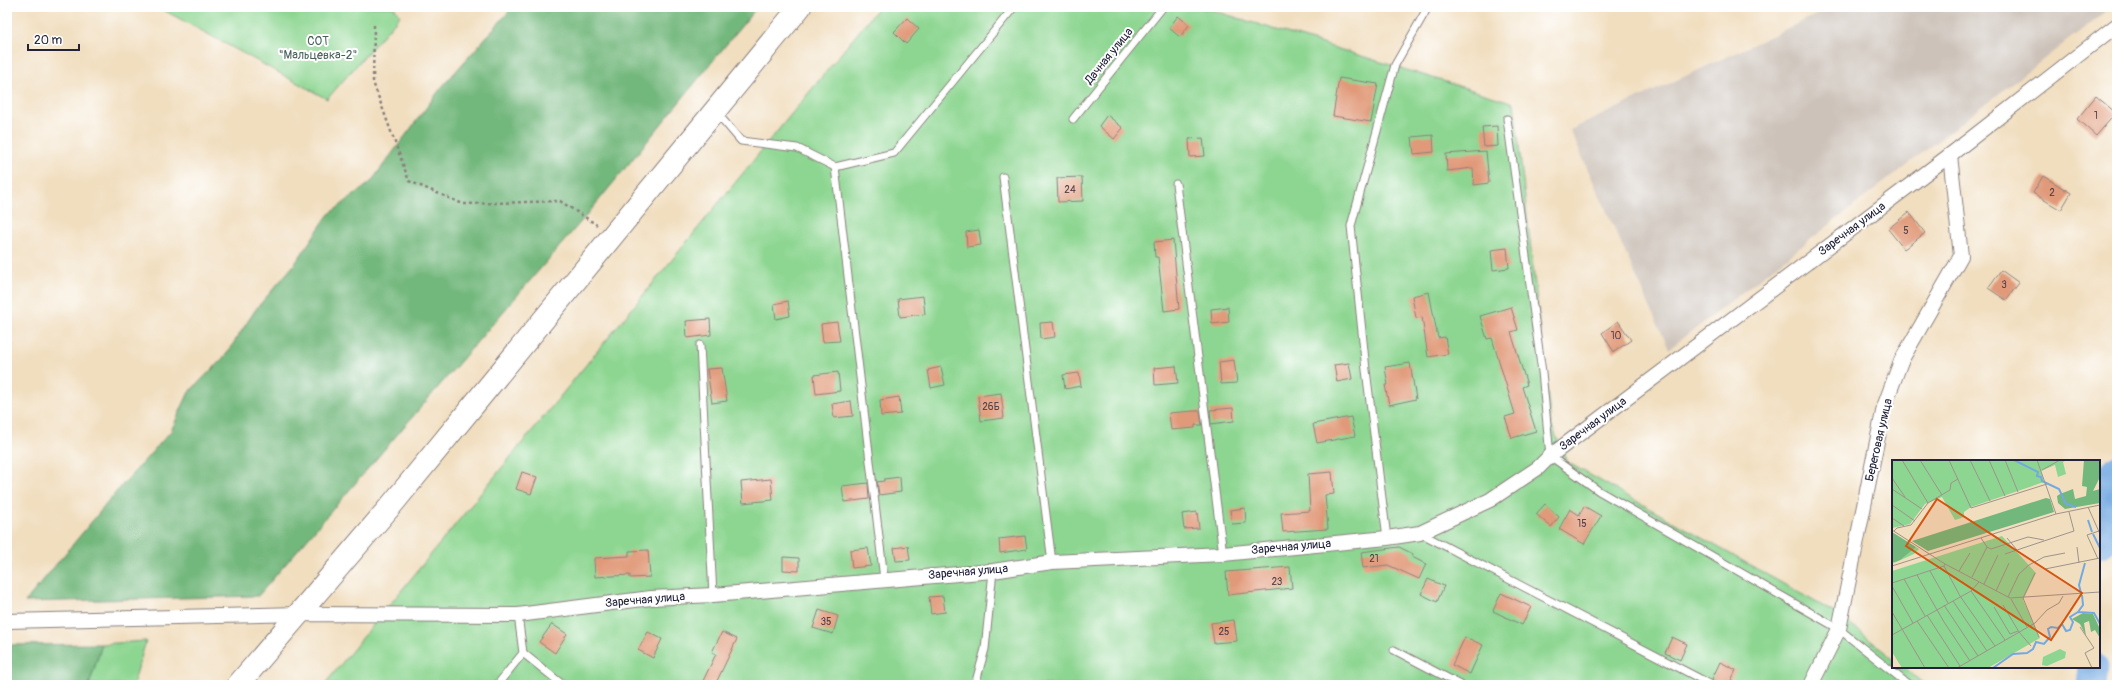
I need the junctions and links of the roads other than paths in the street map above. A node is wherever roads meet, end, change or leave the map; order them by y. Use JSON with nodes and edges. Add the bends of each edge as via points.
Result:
{"nodes":[{"id":1,"x":800,"y":7,"type":"edge"},
{"id":2,"x":1014,"y":7,"type":"edge"},
{"id":3,"x":1163,"y":7,"type":"edge"},
{"id":4,"x":1428,"y":7,"type":"edge"},
{"id":5,"x":2117,"y":25,"type":"edge"},
{"id":6,"x":715,"y":111,"type":"junction"},
{"id":7,"x":1073,"y":119,"type":"dead end"},
{"id":8,"x":1507,"y":119,"type":"dead end"},
{"id":9,"x":1950,"y":155,"type":"junction"},
{"id":10,"x":835,"y":167,"type":"junction"},
{"id":11,"x":1003,"y":177,"type":"dead end"},
{"id":12,"x":1176,"y":184,"type":"dead end"},
{"id":13,"x":700,"y":345,"type":"dead end"},
{"id":14,"x":1550,"y":456,"type":"junction"},
{"id":15,"x":1420,"y":533,"type":"junction"},
{"id":16,"x":1387,"y":538,"type":"junction"},
{"id":17,"x":1223,"y":554,"type":"junction"},
{"id":18,"x":1052,"y":562,"type":"junction"},
{"id":19,"x":993,"y":571,"type":"junction"},
{"id":20,"x":884,"y":579,"type":"junction"},
{"id":21,"x":713,"y":595,"type":"junction"},
{"id":22,"x":300,"y":614,"type":"junction"},
{"id":23,"x":518,"y":615,"type":"junction"},
{"id":24,"x":7,"y":621,"type":"edge"},
{"id":25,"x":1839,"y":629,"type":"junction"},
{"id":26,"x":1394,"y":650,"type":"dead end"},
{"id":27,"x":523,"y":653,"type":"junction"},
{"id":28,"x":238,"y":685,"type":"edge"},
{"id":29,"x":497,"y":685,"type":"edge"},
{"id":30,"x":563,"y":685,"type":"edge"},
{"id":31,"x":975,"y":685,"type":"edge"},
{"id":32,"x":1462,"y":685,"type":"edge"},
{"id":33,"x":1712,"y":685,"type":"edge"},
{"id":34,"x":1811,"y":685,"type":"edge"},
{"id":35,"x":1909,"y":685,"type":"edge"}],
"edges":[{"from":1,"to":6,"type":"main road"},
{"from":2,"to":10,"type":"lane","via":[[894,153]]},
{"from":3,"to":7,"type":"lane","name":"Дачная улица"},
{"from":4,"to":16,"type":"lane","via":[[1395,65],[1351,226]]},
{"from":5,"to":9,"type":"street","name":"Заречная улица"},
{"from":6,"to":10,"type":"lane","via":[[741,141],[797,148]]},
{"from":6,"to":22,"type":"main road"},
{"from":8,"to":14,"type":"lane","via":[[1542,372]]},
{"from":9,"to":14,"type":"street","name":"Заречная улица"},
{"from":9,"to":25,"type":"street","name":"Береговая улица","via":[[1961,256],[1901,361],[1884,407]]},
{"from":10,"to":20,"type":"lane"},
{"from":11,"to":18,"type":"lane"},
{"from":12,"to":17,"type":"lane"},
{"from":13,"to":21,"type":"lane"},
{"from":14,"to":15,"type":"street","name":"Заречная улица","via":[[1538,468],[1490,500]]},
{"from":14,"to":25,"type":"lane","via":[[1599,491]]},
{"from":15,"to":16,"type":"street","name":"Заречная улица"},
{"from":15,"to":33,"type":"lane"},
{"from":16,"to":17,"type":"street","name":"Заречная улица"},
{"from":17,"to":18,"type":"street","name":"Заречная улица"},
{"from":18,"to":19,"type":"street","name":"Заречная улица"},
{"from":19,"to":20,"type":"street","name":"Заречная улица"},
{"from":19,"to":31,"type":"lane","via":[[985,649]]},
{"from":20,"to":21,"type":"street","name":"Заречная улица"},
{"from":21,"to":23,"type":"street","name":"Заречная улица","via":[[651,598]]},
{"from":22,"to":23,"type":"street","name":"Заречная улица"},
{"from":22,"to":24,"type":"street","name":"Заречная улица"},
{"from":22,"to":28,"type":"main road"},
{"from":23,"to":27,"type":"lane"},
{"from":25,"to":34,"type":"street","name":"Береговая улица"},
{"from":25,"to":35,"type":"lane"},
{"from":26,"to":32,"type":"lane"},
{"from":27,"to":29,"type":"lane"},
{"from":27,"to":30,"type":"lane"}]}
